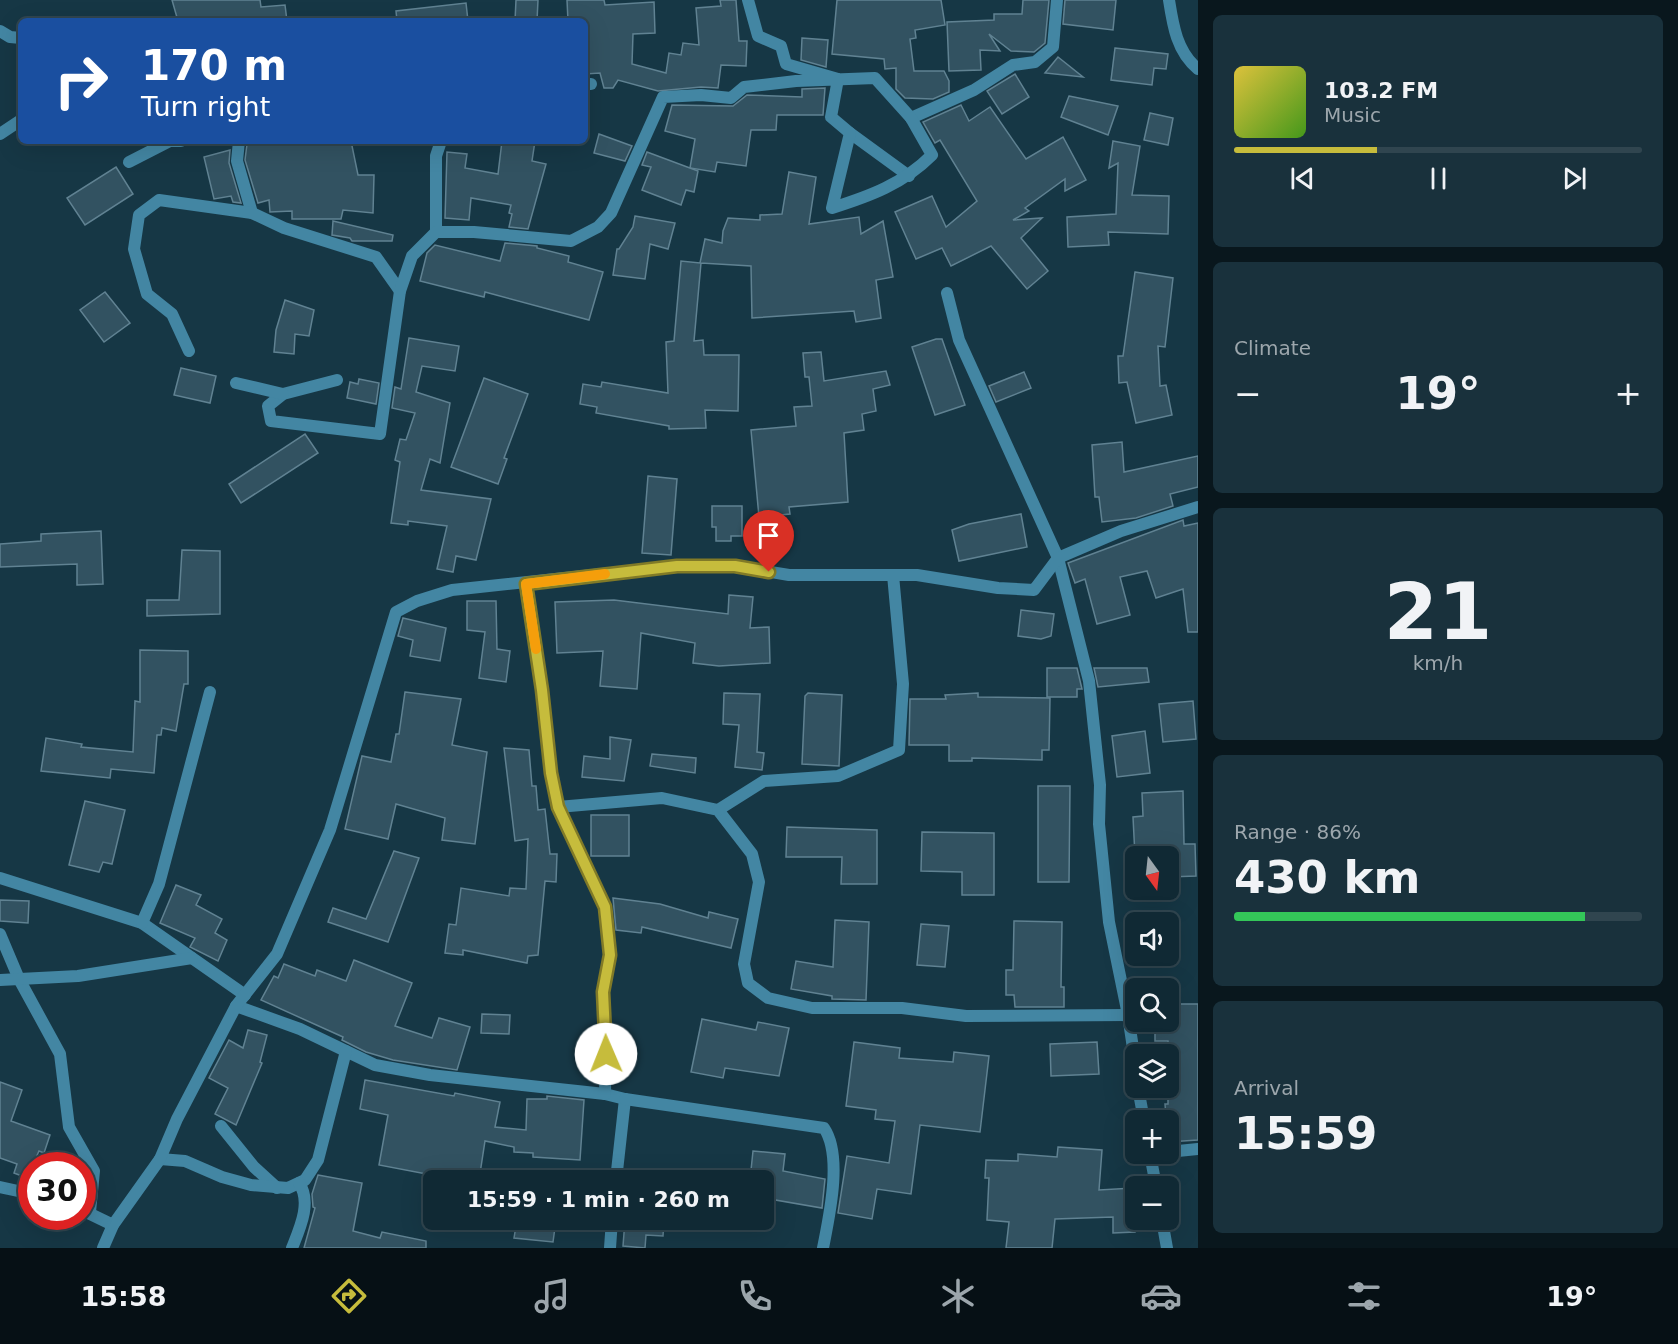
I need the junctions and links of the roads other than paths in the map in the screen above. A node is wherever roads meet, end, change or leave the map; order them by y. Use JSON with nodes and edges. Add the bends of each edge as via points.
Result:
{"nodes":[{"id":1,"x":748,"y":0,"type":"edge"},
{"id":2,"x":1058,"y":0,"type":"edge"},
{"id":3,"x":1169,"y":0,"type":"edge"},
{"id":4,"x":0,"y":31,"type":"edge"},
{"id":5,"x":18,"y":38,"type":"edge"},
{"id":6,"x":1198,"y":69,"type":"edge"},
{"id":7,"x":838,"y":79,"type":"junction"},
{"id":8,"x":911,"y":118,"type":"junction"},
{"id":9,"x":18,"y":122,"type":"edge"},
{"id":10,"x":0,"y":134,"type":"edge"},
{"id":11,"x":850,"y":134,"type":"junction"},
{"id":12,"x":164,"y":144,"type":"edge"},
{"id":13,"x":239,"y":144,"type":"edge"},
{"id":14,"x":440,"y":144,"type":"edge"},
{"id":15,"x":129,"y":162,"type":"dead end"},
{"id":16,"x":909,"y":176,"type":"junction"},
{"id":17,"x":252,"y":213,"type":"junction"},
{"id":18,"x":436,"y":232,"type":"junction"},
{"id":19,"x":400,"y":291,"type":"junction"},
{"id":20,"x":947,"y":293,"type":"dead end"},
{"id":21,"x":189,"y":351,"type":"dead end"},
{"id":22,"x":337,"y":380,"type":"dead end"},
{"id":23,"x":236,"y":383,"type":"dead end"},
{"id":24,"x":283,"y":394,"type":"junction"},
{"id":25,"x":1198,"y":507,"type":"edge"},
{"id":26,"x":1058,"y":558,"type":"junction"},
{"id":27,"x":893,"y":575,"type":"junction"},
{"id":28,"x":526,"y":584,"type":"junction"},
{"id":29,"x":210,"y":692,"type":"dead end"},
{"id":30,"x":558,"y":807,"type":"junction"},
{"id":31,"x":718,"y":810,"type":"junction"},
{"id":32,"x":2,"y":881,"type":"edge"},
{"id":33,"x":142,"y":923,"type":"junction"},
{"id":34,"x":0,"y":934,"type":"edge"},
{"id":35,"x":192,"y":958,"type":"junction"},
{"id":36,"x":19,"y":979,"type":"junction"},
{"id":37,"x":0,"y":980,"type":"edge"},
{"id":38,"x":244,"y":995,"type":"junction"},
{"id":39,"x":1125,"y":1000,"type":"edge"},
{"id":40,"x":236,"y":1006,"type":"junction"},
{"id":41,"x":1125,"y":1015,"type":"edge"},
{"id":42,"x":346,"y":1051,"type":"junction"},
{"id":43,"x":605,"y":1094,"type":"junction"},
{"id":44,"x":625,"y":1099,"type":"junction"},
{"id":45,"x":221,"y":1126,"type":"dead end"},
{"id":46,"x":1198,"y":1149,"type":"edge"},
{"id":47,"x":1179,"y":1151,"type":"edge"},
{"id":48,"x":83,"y":1152,"type":"edge"},
{"id":49,"x":160,"y":1159,"type":"junction"},
{"id":50,"x":617,"y":1170,"type":"edge"},
{"id":51,"x":299,"y":1183,"type":"junction"},
{"id":52,"x":0,"y":1187,"type":"edge"},
{"id":53,"x":277,"y":1188,"type":"junction"},
{"id":54,"x":18,"y":1191,"type":"edge"},
{"id":55,"x":96,"y":1216,"type":"edge"},
{"id":56,"x":113,"y":1225,"type":"junction"},
{"id":57,"x":611,"y":1230,"type":"edge"},
{"id":58,"x":1164,"y":1230,"type":"edge"},
{"id":59,"x":104,"y":1248,"type":"edge"},
{"id":60,"x":292,"y":1248,"type":"edge"},
{"id":61,"x":610,"y":1248,"type":"edge"},
{"id":62,"x":822,"y":1248,"type":"edge"},
{"id":63,"x":1167,"y":1248,"type":"edge"}],
"edges":[{"from":1,"to":7,"type":"street","via":[[758,36],[781,46],[786,64]]},
{"from":2,"to":8,"type":"street","via":[[1053,47],[1035,62],[1013,65],[974,90]]},
{"from":3,"to":6,"type":"street","via":[[1174,31],[1187,60]]},
{"from":4,"to":5,"type":"street"},
{"from":7,"to":8,"type":"street","via":[[875,78]]},
{"from":7,"to":11,"type":"street","via":[[831,117]]},
{"from":7,"to":18,"type":"street","via":[[744,87],[731,98],[701,94],[663,97],[611,213],[581,238],[571,241]]},
{"from":8,"to":16,"type":"street","via":[[932,155]]},
{"from":9,"to":10,"type":"street"},
{"from":11,"to":16,"type":"street"},
{"from":11,"to":16,"type":"street","via":[[832,208],[874,195]]},
{"from":12,"to":15,"type":"street"},
{"from":13,"to":17,"type":"street","via":[[237,161]]},
{"from":14,"to":18,"type":"street","via":[[436,156]]},
{"from":17,"to":19,"type":"street","via":[[284,228],[376,257]]},
{"from":17,"to":21,"type":"street","via":[[159,200],[139,215],[134,249],[147,294],[172,314]]},
{"from":18,"to":19,"type":"street","via":[[412,256]]},
{"from":19,"to":24,"type":"street","via":[[380,434],[270,421],[268,406]]},
{"from":20,"to":26,"type":"street","via":[[959,340]]},
{"from":22,"to":24,"type":"street"},
{"from":23,"to":24,"type":"street"},
{"from":25,"to":26,"type":"street","via":[[1121,531]]},
{"from":26,"to":27,"type":"street","via":[[1034,590]]},
{"from":26,"to":39,"type":"street","via":[[1089,681],[1109,922]]},
{"from":27,"to":28,"type":"street","via":[[789,575],[735,566],[677,566]]},
{"from":27,"to":31,"type":"street","via":[[903,684],[899,750],[838,776],[764,782]]},
{"from":28,"to":30,"type":"street"},
{"from":28,"to":38,"type":"street","via":[[452,590],[396,612],[330,830],[277,954]]},
{"from":29,"to":33,"type":"street","via":[[159,884]]},
{"from":30,"to":31,"type":"street","via":[[662,798]]},
{"from":30,"to":43,"type":"street","via":[[605,907],[610,955],[603,992]]},
{"from":31,"to":41,"type":"street","via":[[752,854],[759,882],[744,964],[748,983],[768,998],[812,1008],[902,1008],[966,1016]]},
{"from":32,"to":33,"type":"street"},
{"from":33,"to":35,"type":"street"},
{"from":34,"to":36,"type":"street"},
{"from":35,"to":36,"type":"street","via":[[78,976]]},
{"from":35,"to":38,"type":"street"},
{"from":36,"to":37,"type":"street"},
{"from":36,"to":48,"type":"street","via":[[60,1054],[69,1127]]},
{"from":38,"to":40,"type":"street"},
{"from":40,"to":42,"type":"street"},
{"from":40,"to":49,"type":"street"},
{"from":42,"to":43,"type":"street","via":[[375,1065],[429,1075]]},
{"from":42,"to":51,"type":"street","via":[[318,1160]]},
{"from":43,"to":44,"type":"street"},
{"from":44,"to":50,"type":"street"},
{"from":44,"to":62,"type":"street","via":[[824,1128],[832,1148],[831,1208]]},
{"from":45,"to":53,"type":"street"},
{"from":46,"to":47,"type":"street"},
{"from":49,"to":53,"type":"street","via":[[185,1161],[222,1177]]},
{"from":49,"to":56,"type":"street"},
{"from":51,"to":53,"type":"street"},
{"from":51,"to":60,"type":"street","via":[[305,1192],[303,1222]]},
{"from":52,"to":54,"type":"street"},
{"from":55,"to":56,"type":"street"},
{"from":56,"to":59,"type":"street"},
{"from":57,"to":61,"type":"street"},
{"from":58,"to":63,"type":"street"}]}
